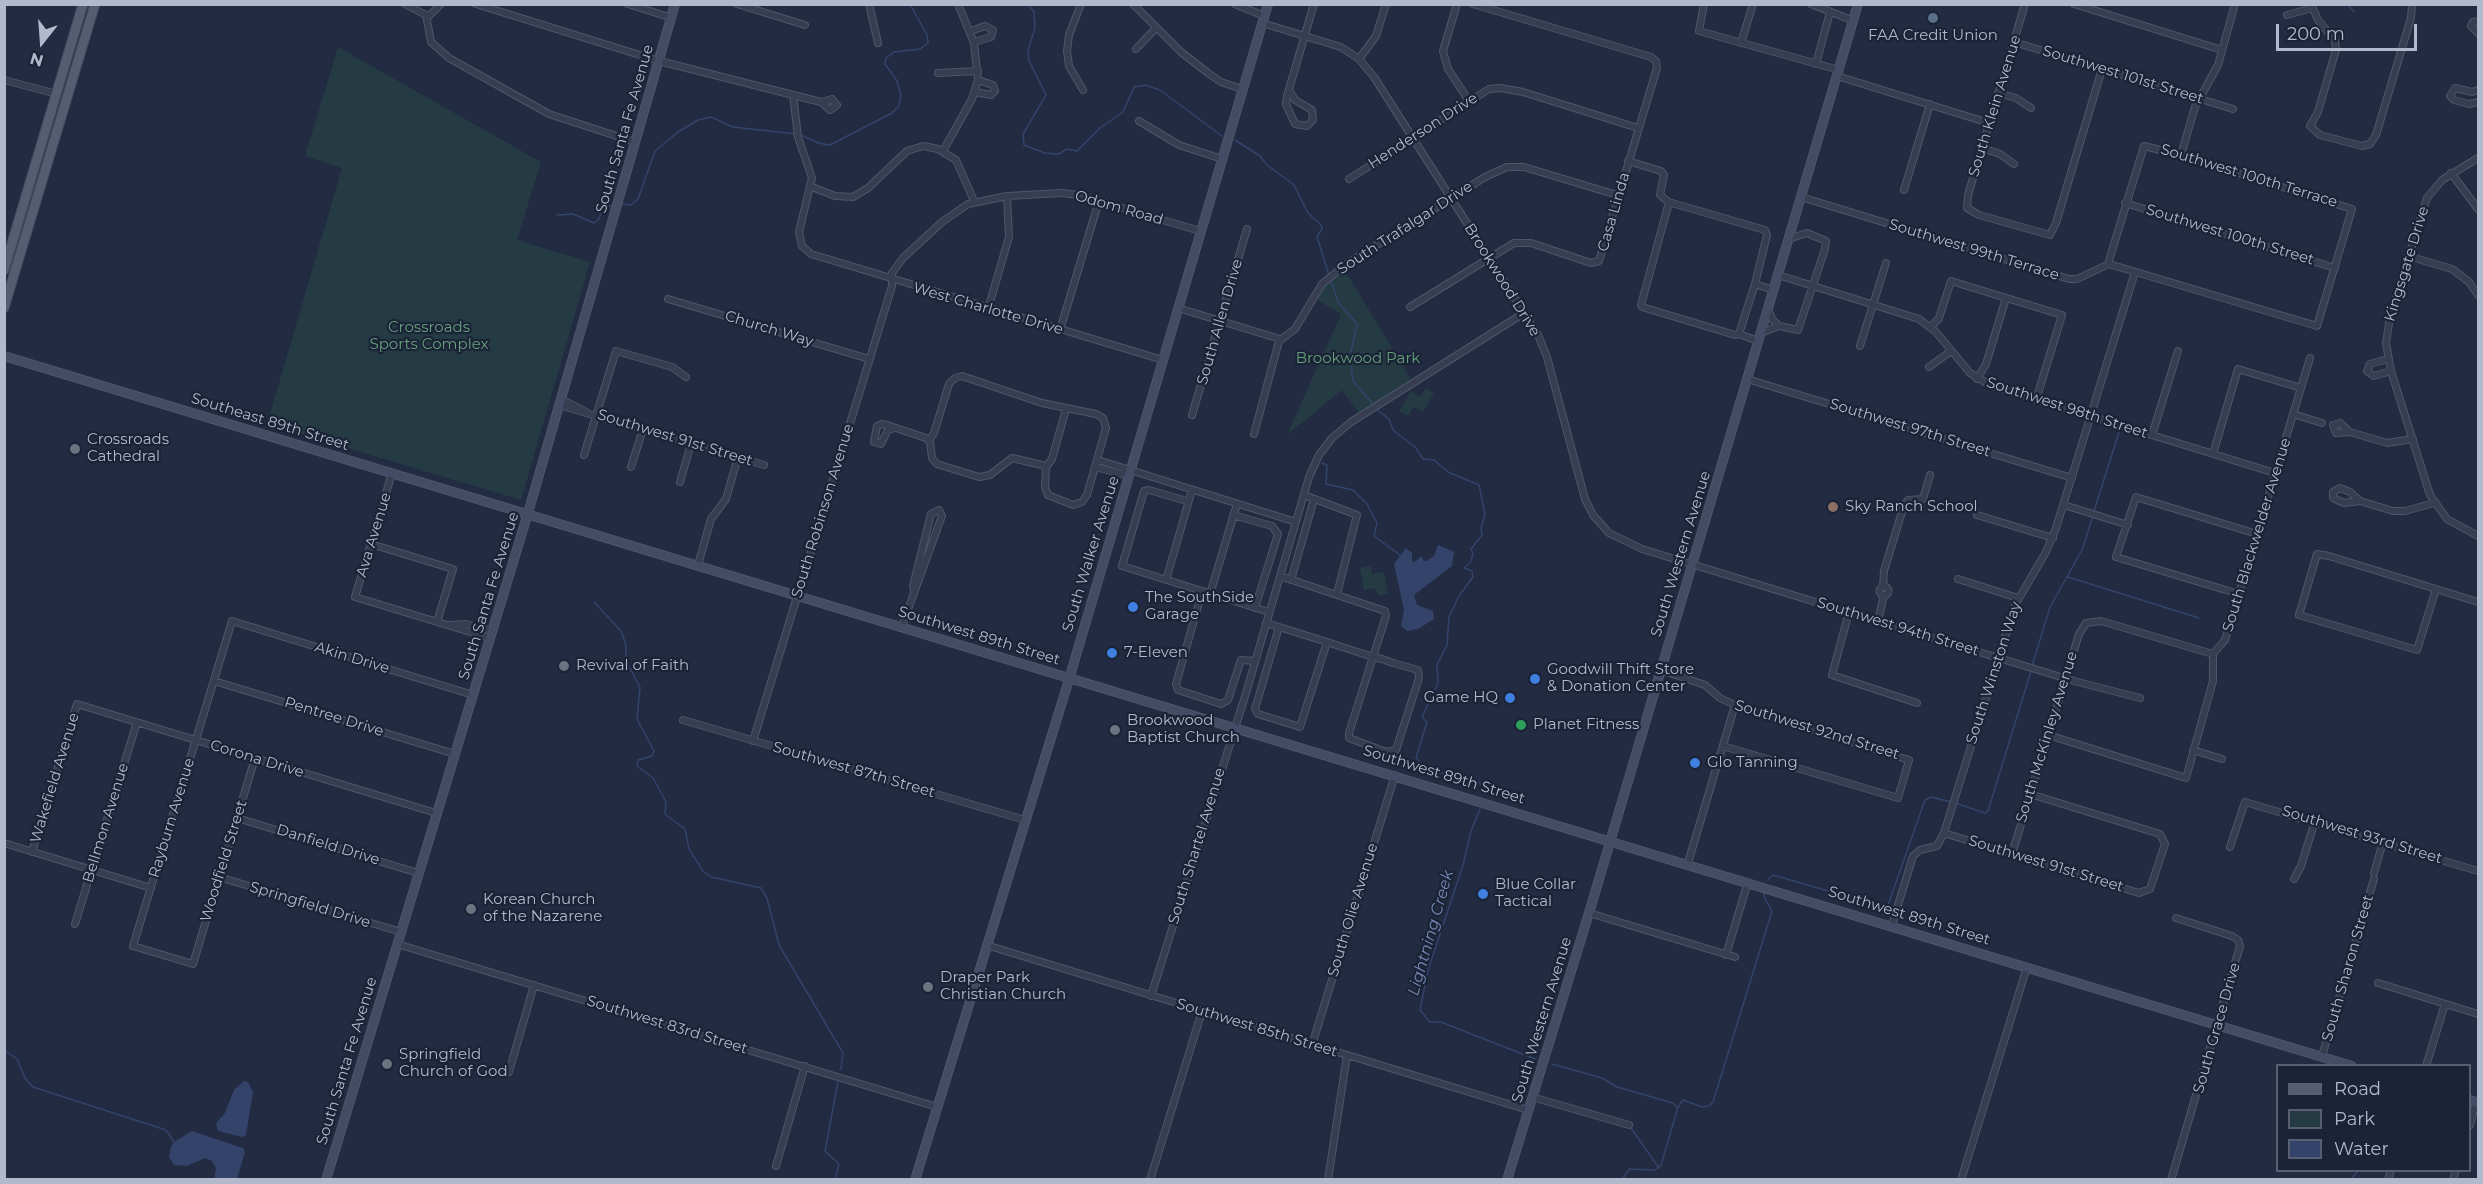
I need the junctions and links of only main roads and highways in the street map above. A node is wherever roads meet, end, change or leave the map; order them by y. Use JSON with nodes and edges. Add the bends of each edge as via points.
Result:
{"nodes":[{"id":1,"x":675,"y":4,"type":"edge"},
{"id":2,"x":1268,"y":4,"type":"edge"},
{"id":3,"x":1858,"y":4,"type":"edge"},
{"id":4,"x":81,"y":5,"type":"edge"},
{"id":5,"x":94,"y":7,"type":"edge"},
{"id":6,"x":4,"y":270,"type":"edge"},
{"id":7,"x":4,"y":308,"type":"edge"},
{"id":8,"x":4,"y":356,"type":"edge"},
{"id":9,"x":528,"y":513,"type":"junction"},
{"id":10,"x":1069,"y":678,"type":"junction"},
{"id":11,"x":1611,"y":840,"type":"junction"},
{"id":12,"x":2349,"y":1064,"type":"edge"},
{"id":13,"x":326,"y":1179,"type":"edge"},
{"id":14,"x":915,"y":1179,"type":"edge"},
{"id":15,"x":1507,"y":1179,"type":"edge"}],
"edges":[{"from":1,"to":9,"type":"main road","name":"South Santa Fe Avenue"},
{"from":2,"to":10,"type":"main road","name":"South Walker Avenue"},
{"from":3,"to":11,"type":"main road","name":"South Western Avenue"},
{"from":4,"to":6,"type":"main road"},
{"from":5,"to":7,"type":"main road"},
{"from":8,"to":9,"type":"main road","name":"Southeast 89th Street"},
{"from":9,"to":10,"type":"main road","name":"Southwest 89th Street"},
{"from":9,"to":13,"type":"main road","name":"South Santa Fe Avenue"},
{"from":10,"to":11,"type":"main road","name":"Southwest 89th Street"},
{"from":10,"to":14,"type":"main road","name":"South Walker Avenue"},
{"from":11,"to":12,"type":"main road","name":"Southwest 89th Street"},
{"from":11,"to":15,"type":"main road","name":"South Western Avenue"}]}
